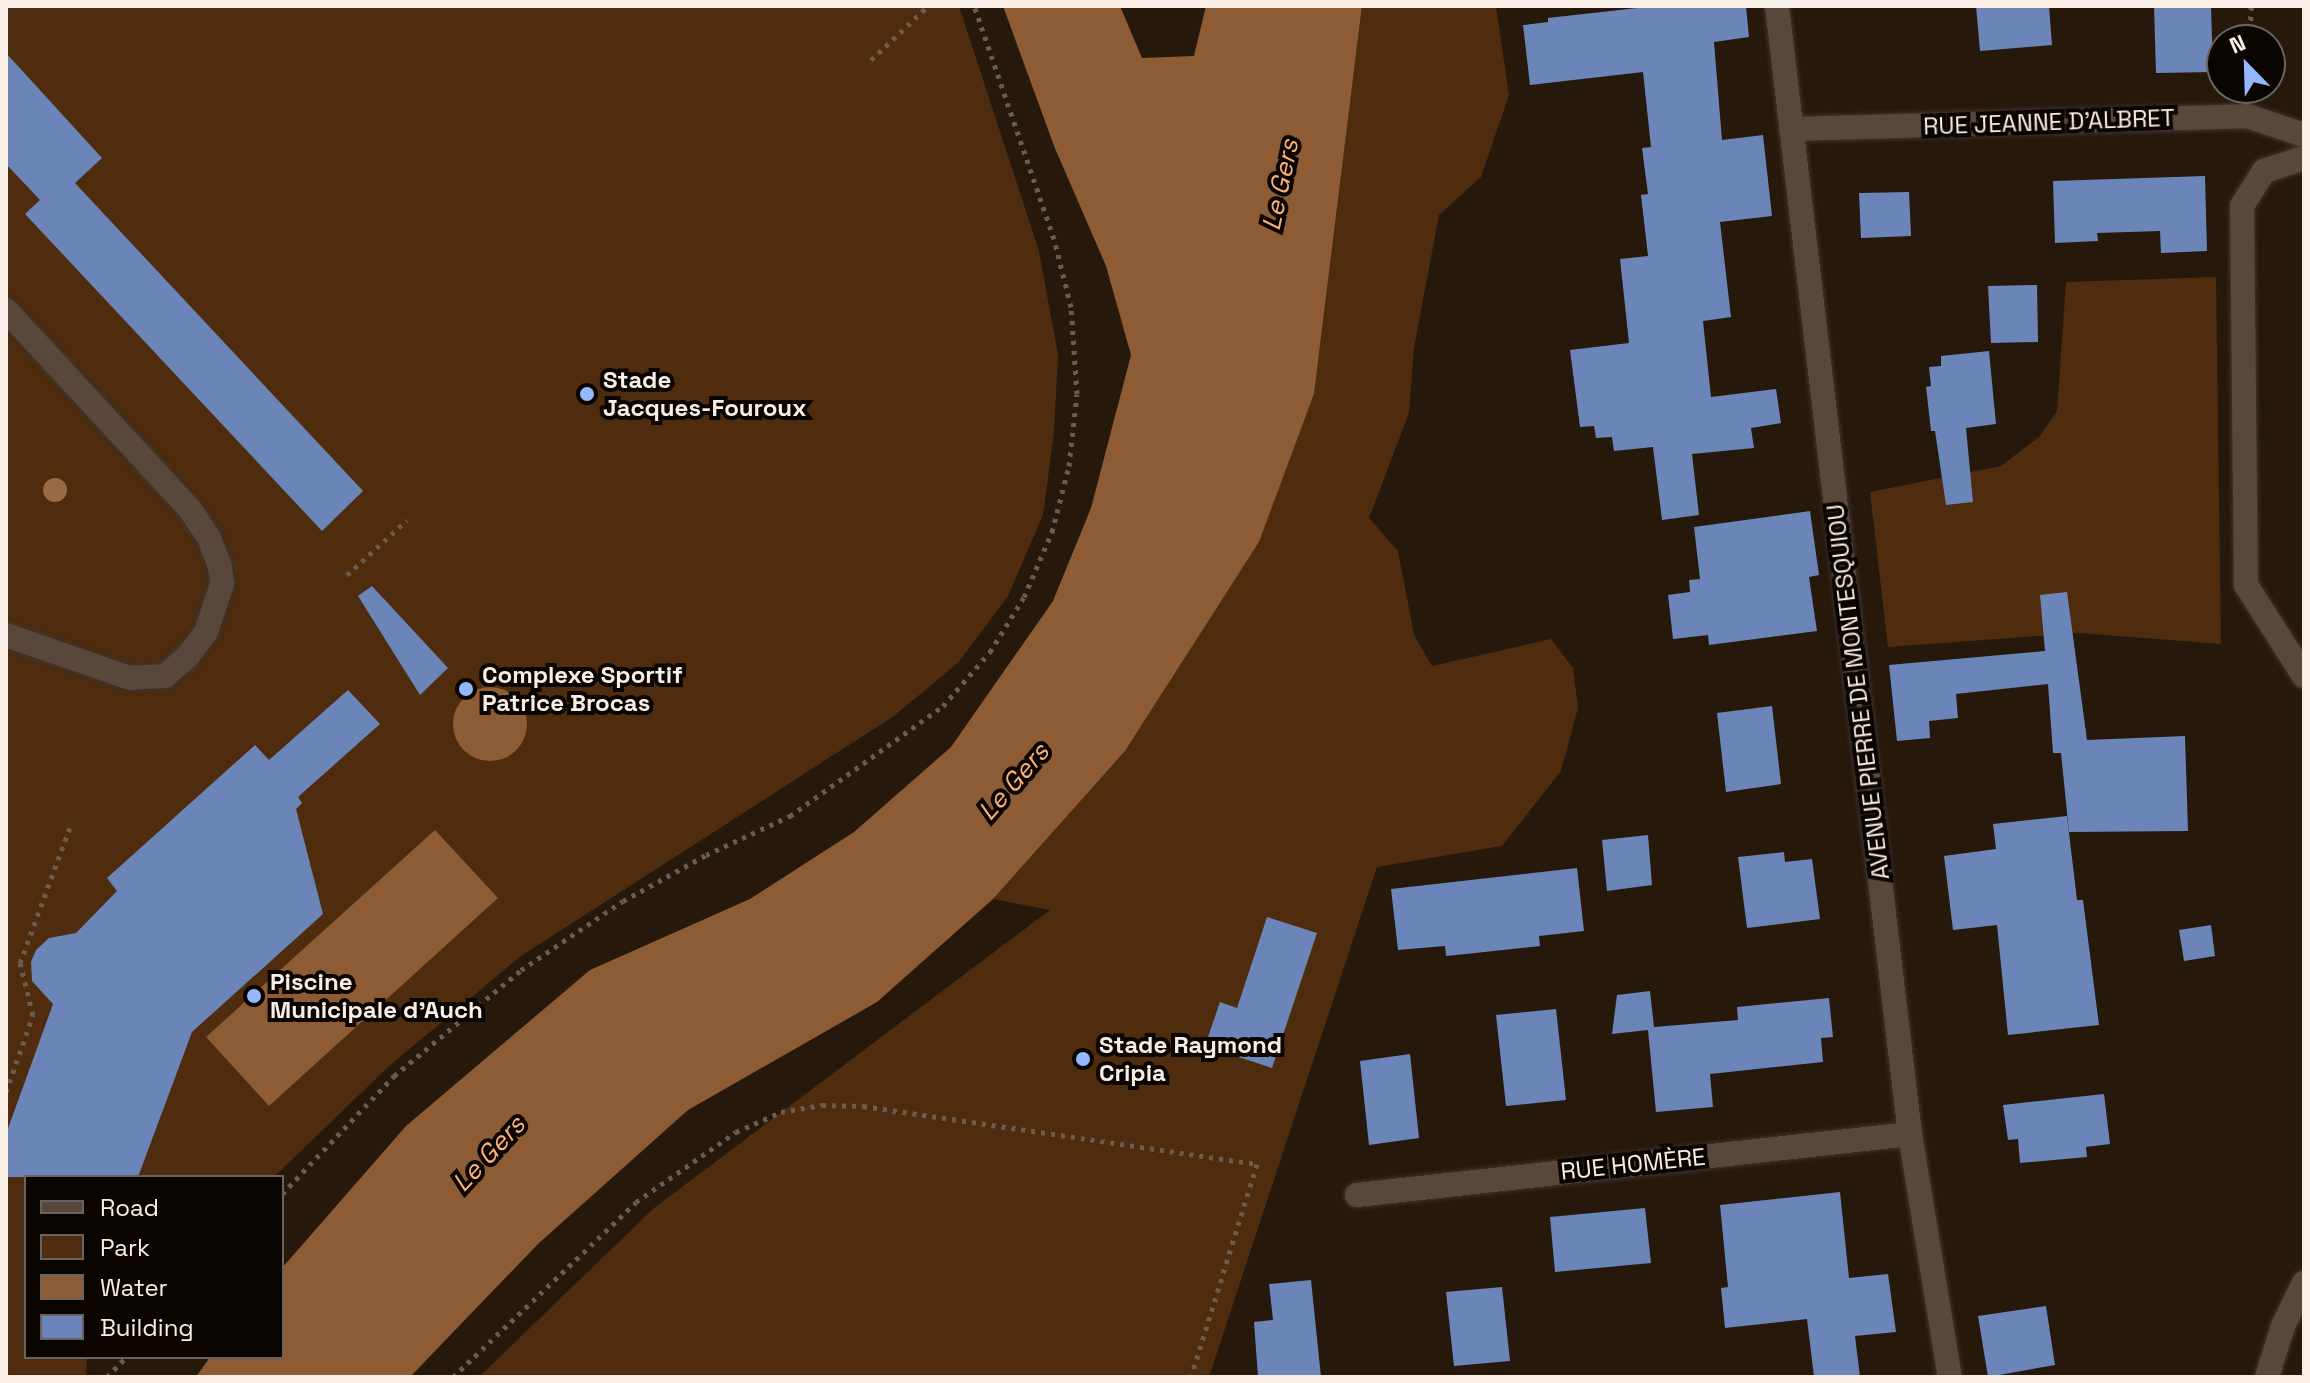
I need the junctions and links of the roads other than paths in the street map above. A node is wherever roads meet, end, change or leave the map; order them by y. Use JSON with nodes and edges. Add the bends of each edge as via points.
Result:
{"nodes":[{"id":1,"x":1777,"y":6,"type":"edge"},
{"id":2,"x":1791,"y":129,"type":"junction"},
{"id":3,"x":2304,"y":135,"type":"edge"},
{"id":4,"x":2304,"y":158,"type":"edge"},
{"id":5,"x":6,"y":310,"type":"edge"},
{"id":6,"x":6,"y":635,"type":"edge"},
{"id":7,"x":2304,"y":676,"type":"edge"},
{"id":8,"x":1910,"y":1134,"type":"junction"},
{"id":9,"x":1357,"y":1195,"type":"dead end"},
{"id":10,"x":2304,"y":1283,"type":"edge"},
{"id":11,"x":1950,"y":1377,"type":"edge"},
{"id":12,"x":2267,"y":1377,"type":"edge"}],
"edges":[{"from":1,"to":2,"type":"street","name":"AVENUE PIERRE DE MONTESQUIOU"},
{"from":2,"to":3,"type":"street","name":"RUE JEANNE D'ALBRET","via":[[2247,116]]},
{"from":2,"to":8,"type":"street","name":"AVENUE PIERRE DE MONTESQUIOU"},
{"from":4,"to":7,"type":"street","via":[[2264,171],[2242,206],[2246,585]]},
{"from":5,"to":6,"type":"street","via":[[189,508],[209,538],[222,584],[206,632],[165,676],[130,678]]},
{"from":8,"to":9,"type":"street","name":"RUE HOMÈRE"},
{"from":8,"to":11,"type":"street","name":"AVENUE PIERRE DE MONTESQUIOU"},
{"from":10,"to":12,"type":"street"}]}
